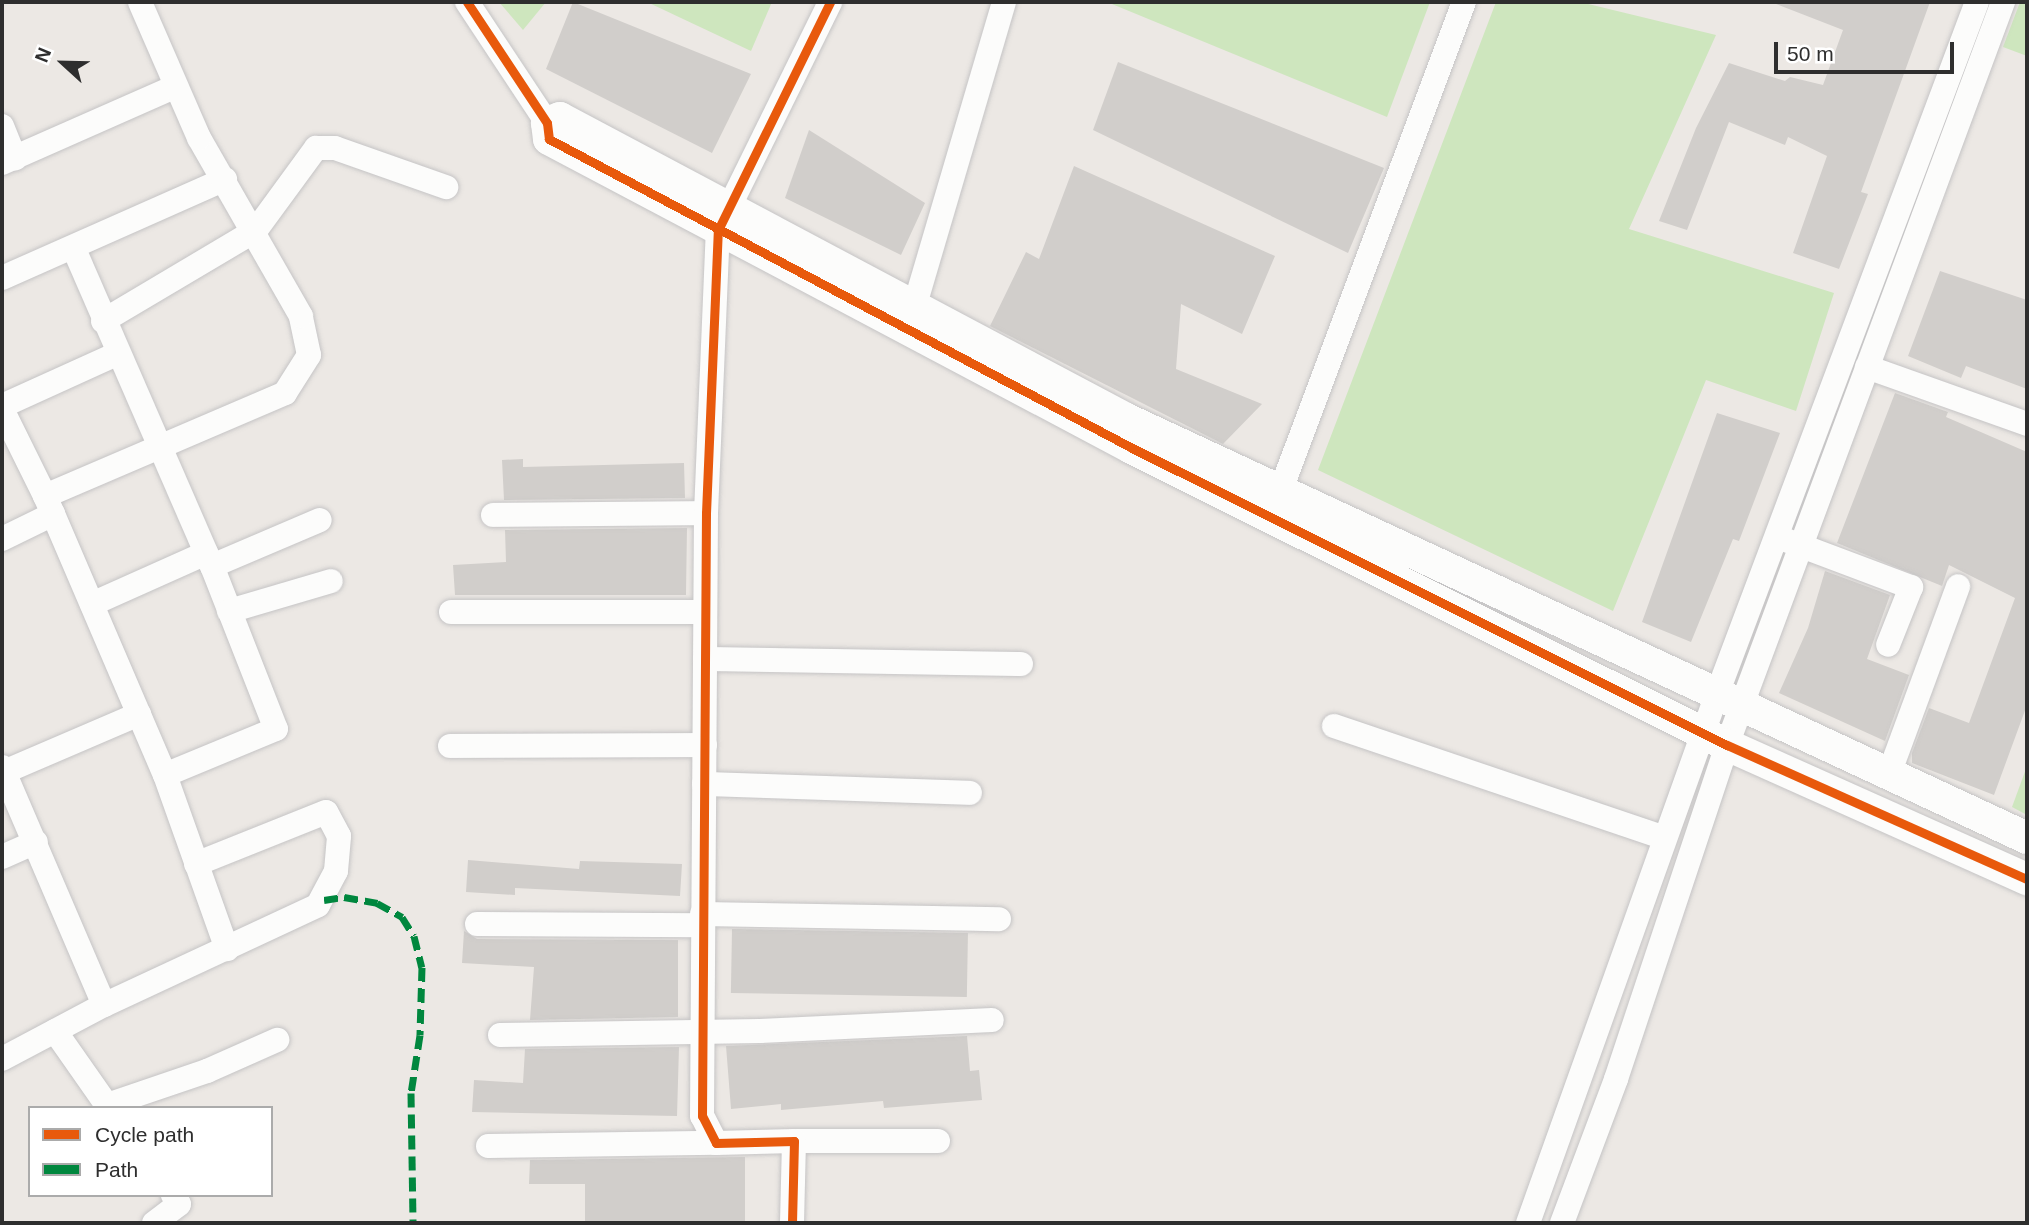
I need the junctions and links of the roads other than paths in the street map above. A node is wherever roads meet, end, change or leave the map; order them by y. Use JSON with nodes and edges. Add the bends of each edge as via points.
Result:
{"nodes":[{"id":1,"x":140,"y":2,"type":"edge"},
{"id":2,"x":467,"y":2,"type":"edge"},
{"id":3,"x":830,"y":2,"type":"edge"},
{"id":4,"x":1004,"y":2,"type":"edge"},
{"id":5,"x":1464,"y":2,"type":"edge"},
{"id":6,"x":1977,"y":2,"type":"edge"},
{"id":7,"x":2003,"y":2,"type":"edge"},
{"id":8,"x":1964,"y":36,"type":"junction"},
{"id":9,"x":1987,"y":44,"type":"junction"},
{"id":10,"x":174,"y":87,"type":"junction"},
{"id":11,"x":547,"y":123,"type":"joint"},
{"id":12,"x":2,"y":126,"type":"edge"},
{"id":13,"x":8,"y":161,"type":"edge"},
{"id":14,"x":225,"y":179,"type":"junction"},
{"id":15,"x":446,"y":187,"type":"dead end"},
{"id":16,"x":722,"y":219,"type":"junction"},
{"id":17,"x":256,"y":230,"type":"junction"},
{"id":18,"x":74,"y":249,"type":"junction"},
{"id":19,"x":2,"y":278,"type":"edge"},
{"id":20,"x":914,"y":308,"type":"junction"},
{"id":21,"x":1857,"y":320,"type":"junction"},
{"id":22,"x":103,"y":321,"type":"junction"},
{"id":23,"x":1881,"y":329,"type":"junction"},
{"id":24,"x":119,"y":353,"type":"junction"},
{"id":25,"x":1867,"y":366,"type":"junction"},
{"id":26,"x":1050,"y":392,"type":"junction"},
{"id":27,"x":2,"y":407,"type":"edge"},
{"id":28,"x":2027,"y":424,"type":"edge"},
{"id":29,"x":161,"y":447,"type":"junction"},
{"id":30,"x":1280,"y":492,"type":"junction"},
{"id":31,"x":49,"y":505,"type":"junction"},
{"id":32,"x":706,"y":513,"type":"junction"},
{"id":33,"x":493,"y":515,"type":"dead end"},
{"id":34,"x":320,"y":520,"type":"dead end"},
{"id":35,"x":1776,"y":536,"type":"junction"},
{"id":36,"x":2,"y":539,"type":"edge"},
{"id":37,"x":1799,"y":545,"type":"junction"},
{"id":38,"x":209,"y":560,"type":"junction"},
{"id":39,"x":331,"y":581,"type":"dead end"},
{"id":40,"x":1958,"y":586,"type":"dead end"},
{"id":41,"x":92,"y":604,"type":"junction"},
{"id":42,"x":229,"y":611,"type":"junction"},
{"id":43,"x":451,"y":612,"type":"dead end"},
{"id":44,"x":705,"y":612,"type":"junction"},
{"id":45,"x":1888,"y":645,"type":"dead end"},
{"id":46,"x":705,"y":659,"type":"junction"},
{"id":47,"x":1021,"y":664,"type":"dead end"},
{"id":48,"x":1730,"y":700,"type":"junction"},
{"id":49,"x":139,"y":714,"type":"junction"},
{"id":50,"x":1334,"y":726,"type":"dead end"},
{"id":51,"x":1715,"y":739,"type":"junction"},
{"id":52,"x":705,"y":745,"type":"junction"},
{"id":53,"x":450,"y":746,"type":"dead end"},
{"id":54,"x":3,"y":769,"type":"edge"},
{"id":55,"x":1889,"y":774,"type":"junction"},
{"id":56,"x":165,"y":775,"type":"junction"},
{"id":57,"x":704,"y":784,"type":"junction"},
{"id":58,"x":970,"y":793,"type":"dead end"},
{"id":59,"x":1664,"y":838,"type":"junction"},
{"id":60,"x":2027,"y":838,"type":"edge"},
{"id":61,"x":36,"y":842,"type":"junction"},
{"id":62,"x":2,"y":857,"type":"edge"},
{"id":63,"x":195,"y":864,"type":"junction"},
{"id":64,"x":2027,"y":879,"type":"edge"},
{"id":65,"x":999,"y":919,"type":"dead end"},
{"id":66,"x":702,"y":920,"type":"junction"},
{"id":67,"x":477,"y":924,"type":"dead end"},
{"id":68,"x":227,"y":949,"type":"junction"},
{"id":69,"x":104,"y":1005,"type":"junction"},
{"id":70,"x":992,"y":1020,"type":"dead end"},
{"id":71,"x":55,"y":1031,"type":"junction"},
{"id":72,"x":702,"y":1031,"type":"junction"},
{"id":73,"x":500,"y":1035,"type":"dead end"},
{"id":74,"x":277,"y":1040,"type":"dead end"},
{"id":75,"x":2,"y":1059,"type":"edge"},
{"id":76,"x":1574,"y":1104,"type":"junction"},
{"id":77,"x":108,"y":1106,"type":"edge"},
{"id":78,"x":1603,"y":1115,"type":"junction"},
{"id":79,"x":794,"y":1141,"type":"junction"},
{"id":80,"x":939,"y":1141,"type":"dead end"},
{"id":81,"x":716,"y":1143,"type":"junction"},
{"id":82,"x":488,"y":1146,"type":"dead end"},
{"id":83,"x":1550,"y":1165,"type":"junction"},
{"id":84,"x":1581,"y":1175,"type":"junction"},
{"id":85,"x":174,"y":1197,"type":"edge"},
{"id":86,"x":154,"y":1223,"type":"edge"},
{"id":87,"x":792,"y":1223,"type":"edge"},
{"id":88,"x":1528,"y":1223,"type":"edge"},
{"id":89,"x":1562,"y":1223,"type":"edge"}],
"edges":[{"from":1,"to":10,"type":"street"},
{"from":2,"to":11,"type":"street"},
{"from":3,"to":16,"type":"street"},
{"from":4,"to":20,"type":"street"},
{"from":5,"to":30,"type":"street"},
{"from":6,"to":8,"type":"street"},
{"from":7,"to":9,"type":"street"},
{"from":8,"to":9,"type":"street"},
{"from":8,"to":21,"type":"street"},
{"from":9,"to":23,"type":"street"},
{"from":10,"to":13,"type":"street"},
{"from":10,"to":14,"type":"street"},
{"from":11,"to":16,"type":"street","via":[[560,118]]},
{"from":12,"to":13,"type":"street"},
{"from":14,"to":17,"type":"street"},
{"from":14,"to":18,"type":"street"},
{"from":15,"to":17,"type":"street","via":[[323,146],[311,153]]},
{"from":16,"to":20,"type":"street"},
{"from":16,"to":26,"type":"street"},
{"from":16,"to":32,"type":"street"},
{"from":17,"to":22,"type":"street"},
{"from":17,"to":29,"type":"street","via":[[301,316],[309,340],[303,370],[285,393]]},
{"from":18,"to":19,"type":"street"},
{"from":18,"to":22,"type":"street"},
{"from":20,"to":26,"type":"street"},
{"from":21,"to":23,"type":"street"},
{"from":21,"to":35,"type":"street"},
{"from":22,"to":24,"type":"street"},
{"from":23,"to":25,"type":"street"},
{"from":24,"to":27,"type":"street"},
{"from":24,"to":29,"type":"street"},
{"from":25,"to":28,"type":"street"},
{"from":25,"to":37,"type":"street"},
{"from":26,"to":30,"type":"street"},
{"from":26,"to":51,"type":"street"},
{"from":27,"to":31,"type":"street"},
{"from":29,"to":31,"type":"street"},
{"from":29,"to":38,"type":"street"},
{"from":30,"to":48,"type":"street"},
{"from":31,"to":36,"type":"street"},
{"from":31,"to":41,"type":"street"},
{"from":32,"to":33,"type":"street"},
{"from":32,"to":44,"type":"street"},
{"from":34,"to":38,"type":"street"},
{"from":35,"to":37,"type":"street"},
{"from":35,"to":48,"type":"street"},
{"from":37,"to":45,"type":"street","via":[[1911,587]]},
{"from":37,"to":48,"type":"street"},
{"from":38,"to":41,"type":"street"},
{"from":38,"to":42,"type":"street"},
{"from":39,"to":42,"type":"street"},
{"from":40,"to":55,"type":"street"},
{"from":41,"to":49,"type":"street"},
{"from":42,"to":56,"type":"street","via":[[276,729]]},
{"from":43,"to":44,"type":"street"},
{"from":44,"to":46,"type":"street"},
{"from":46,"to":47,"type":"street"},
{"from":46,"to":52,"type":"street"},
{"from":48,"to":51,"type":"street"},
{"from":48,"to":55,"type":"street"},
{"from":49,"to":54,"type":"street"},
{"from":49,"to":56,"type":"street"},
{"from":50,"to":59,"type":"street"},
{"from":51,"to":59,"type":"street"},
{"from":51,"to":64,"type":"street"},
{"from":51,"to":78,"type":"street"},
{"from":52,"to":53,"type":"street"},
{"from":52,"to":57,"type":"street"},
{"from":54,"to":61,"type":"street"},
{"from":55,"to":60,"type":"street"},
{"from":56,"to":63,"type":"street"},
{"from":57,"to":58,"type":"street"},
{"from":57,"to":66,"type":"street"},
{"from":59,"to":76,"type":"street"},
{"from":61,"to":62,"type":"street"},
{"from":61,"to":69,"type":"street"},
{"from":63,"to":68,"type":"street"},
{"from":63,"to":68,"type":"street","via":[[326,812],[336,827],[336,871],[324,900]]},
{"from":65,"to":66,"type":"street"},
{"from":66,"to":67,"type":"street"},
{"from":66,"to":72,"type":"street"},
{"from":68,"to":69,"type":"street"},
{"from":69,"to":71,"type":"street"},
{"from":70,"to":72,"type":"street"},
{"from":71,"to":75,"type":"street"},
{"from":71,"to":77,"type":"street"},
{"from":72,"to":73,"type":"street"},
{"from":72,"to":81,"type":"street","via":[[702,1116],[704,1128]]},
{"from":74,"to":77,"type":"street"},
{"from":76,"to":78,"type":"street"},
{"from":76,"to":83,"type":"street"},
{"from":78,"to":84,"type":"street"},
{"from":79,"to":80,"type":"street"},
{"from":79,"to":81,"type":"street"},
{"from":79,"to":87,"type":"street"},
{"from":81,"to":82,"type":"street"},
{"from":83,"to":84,"type":"street"},
{"from":83,"to":88,"type":"street"},
{"from":84,"to":89,"type":"street"},
{"from":85,"to":86,"type":"street","via":[[179,1204]]}]}
